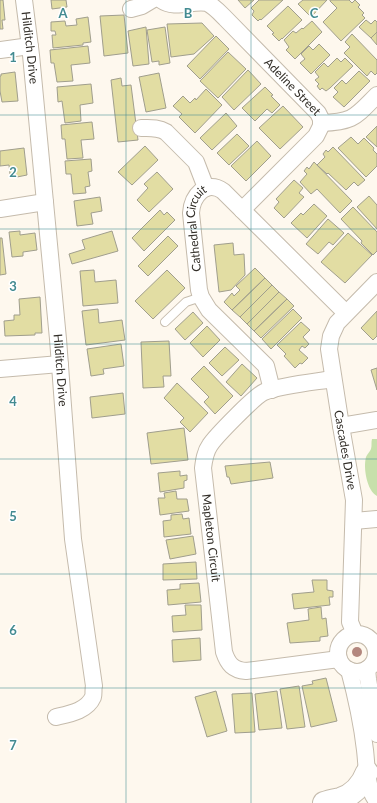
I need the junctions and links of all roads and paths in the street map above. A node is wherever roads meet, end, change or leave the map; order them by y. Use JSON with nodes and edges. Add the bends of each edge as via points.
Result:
{"nodes":[{"id":1,"x":24,"y":0,"type":"edge"},
{"id":2,"x":152,"y":0,"type":"edge"},
{"id":3,"x":161,"y":0,"type":"edge"},
{"id":4,"x":131,"y":9,"type":"dead end"},
{"id":5,"x":30,"y":46,"type":"junction"},
{"id":6,"x":0,"y":50,"type":"edge"},
{"id":7,"x":377,"y":95,"type":"edge"},
{"id":8,"x":321,"y":123,"type":"junction"},
{"id":9,"x":141,"y":128,"type":"dead end"},
{"id":10,"x":206,"y":188,"type":"junction"},
{"id":11,"x":45,"y":202,"type":"junction"},
{"id":12,"x":0,"y":209,"type":"edge"},
{"id":13,"x":242,"y":210,"type":"junction"},
{"id":14,"x":377,"y":282,"type":"edge"},
{"id":15,"x":201,"y":297,"type":"junction"},
{"id":16,"x":346,"y":313,"type":"junction"},
{"id":17,"x":165,"y":322,"type":"dead end"},
{"id":18,"x":60,"y":364,"type":"junction"},
{"id":19,"x":0,"y":369,"type":"edge"},
{"id":20,"x":333,"y":379,"type":"junction"},
{"id":21,"x":272,"y":390,"type":"junction"},
{"id":22,"x":377,"y":420,"type":"edge"},
{"id":23,"x":341,"y":426,"type":"junction"},
{"id":24,"x":377,"y":519,"type":"edge"},
{"id":25,"x":354,"y":521,"type":"junction"},
{"id":26,"x":355,"y":634,"type":"junction"},
{"id":27,"x":374,"y":640,"type":"edge"},
{"id":28,"x":373,"y":662,"type":"edge"},
{"id":29,"x":344,"y":665,"type":"junction"},
{"id":30,"x":56,"y":717,"type":"dead end"},
{"id":31,"x":377,"y":734,"type":"edge"},
{"id":32,"x":367,"y":772,"type":"junction"},
{"id":33,"x":377,"y":801,"type":"edge"},
{"id":34,"x":324,"y":803,"type":"edge"}],
"edges":[{"from":1,"to":5,"type":"street","name":"Hilditch Drive"},
{"from":2,"to":4,"type":"street"},
{"from":3,"to":8,"type":"street","name":"Adeline Street","via":[[167,4],[201,2],[212,7],[305,99],[318,113]]},
{"from":5,"to":6,"type":"street"},
{"from":5,"to":11,"type":"street","name":"Hilditch Drive"},
{"from":7,"to":8,"type":"street","via":[[354,118],[343,122]]},
{"from":8,"to":13,"type":"street","name":"Adeline Street","via":[[316,136]]},
{"from":9,"to":10,"type":"street","via":[[160,129],[166,132],[196,162]]},
{"from":10,"to":13,"type":"street","name":"Cathedral Circuit","via":[[217,187]]},
{"from":10,"to":15,"type":"street","name":"Cathedral Circuit","via":[[196,196],[191,213]]},
{"from":11,"to":12,"type":"street"},
{"from":11,"to":18,"type":"street","name":"Hilditch Drive"},
{"from":13,"to":16,"type":"street","name":"Cathedral Circuit"},
{"from":14,"to":16,"type":"street","name":"Cascades Drive"},
{"from":15,"to":17,"type":"lane","via":[[186,302]]},
{"from":15,"to":21,"type":"street","name":"Cathedral Circuit","via":[[209,310],[266,366]]},
{"from":16,"to":20,"type":"street","name":"Cascades Drive","via":[[334,329],[330,341]]},
{"from":18,"to":19,"type":"street"},
{"from":18,"to":30,"type":"street","name":"Hilditch Drive","via":[[73,540],[94,686],[92,697],[86,705],[79,710]]},
{"from":20,"to":21,"type":"street","name":"Mapleton Circuit"},
{"from":20,"to":23,"type":"street","name":"Cascades Drive"},
{"from":21,"to":29,"type":"street","name":"Mapleton Circuit","via":[[256,398],[216,437],[209,445],[204,461],[224,652],[231,666],[246,671]]},
{"from":22,"to":23,"type":"street"},
{"from":23,"to":25,"type":"street","name":"Cascades Drive","via":[[354,500]]},
{"from":24,"to":25,"type":"street"},
{"from":25,"to":26,"type":"street","name":"Cascades Drive","via":[[350,622]]},
{"from":26,"to":27,"type":"street"},
{"from":26,"to":29,"type":"street","via":[[344,639],[339,648]]},
{"from":27,"to":28,"type":"street"},
{"from":28,"to":29,"type":"street","via":[[355,672]]},
{"from":28,"to":31,"type":"street","via":[[368,679]]},
{"from":29,"to":32,"type":"street","via":[[365,750]]},
{"from":32,"to":33,"type":"street"},
{"from":32,"to":34,"type":"main road","via":[[360,786],[348,795]]}]}
